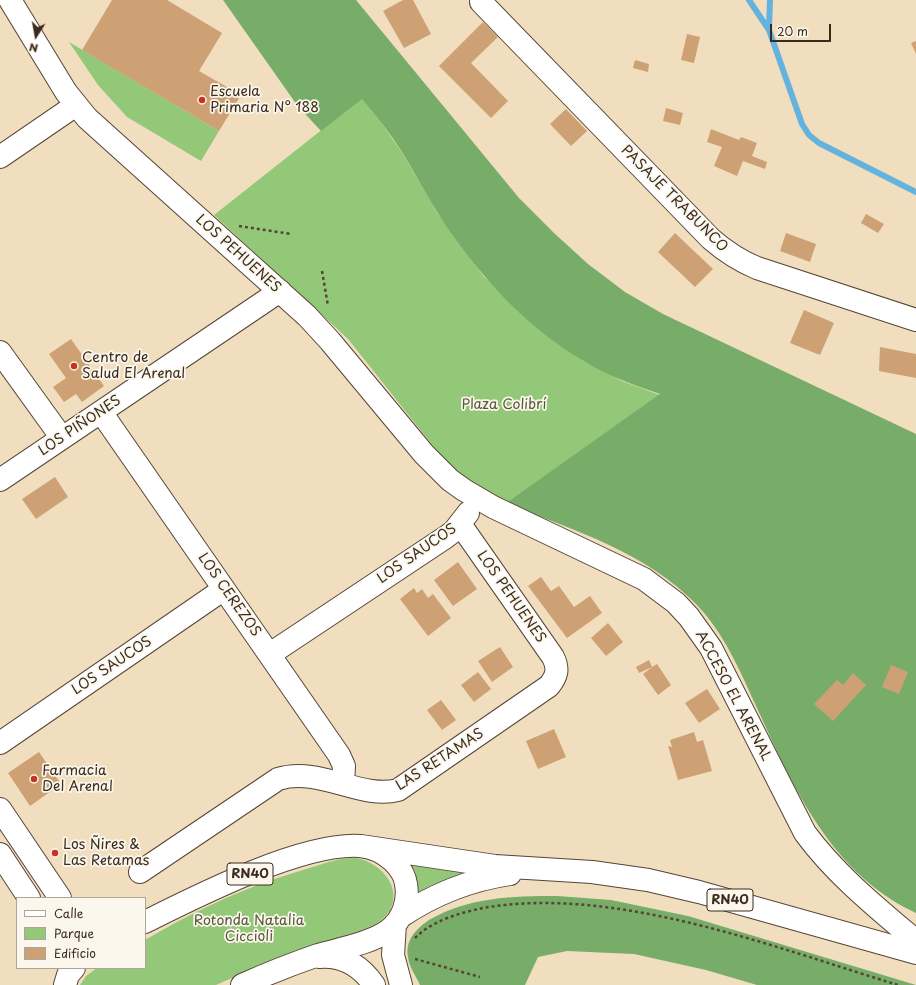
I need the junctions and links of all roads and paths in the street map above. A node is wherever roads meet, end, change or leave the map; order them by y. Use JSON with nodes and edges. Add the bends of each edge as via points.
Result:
{"nodes":[{"id":1,"x":10,"y":0,"type":"edge"},
{"id":2,"x":481,"y":2,"type":"dead end"},
{"id":3,"x":76,"y":105,"type":"junction"},
{"id":4,"x":0,"y":157,"type":"edge"},
{"id":5,"x":238,"y":225,"type":"dead end"},
{"id":6,"x":291,"y":234,"type":"dead end"},
{"id":7,"x":322,"y":271,"type":"dead end"},
{"id":8,"x":280,"y":291,"type":"junction"},
{"id":9,"x":328,"y":307,"type":"dead end"},
{"id":10,"x":916,"y":320,"type":"edge"},
{"id":11,"x":0,"y":352,"type":"edge"},
{"id":12,"x":101,"y":412,"type":"junction"},
{"id":13,"x":62,"y":438,"type":"junction"},
{"id":14,"x":0,"y":480,"type":"edge"},
{"id":15,"x":478,"y":499,"type":"junction"},
{"id":16,"x":460,"y":524,"type":"junction"},
{"id":17,"x":224,"y":589,"type":"junction"},
{"id":18,"x":270,"y":654,"type":"junction"},
{"id":19,"x":557,"y":673,"type":"joint"},
{"id":20,"x":0,"y":743,"type":"edge"},
{"id":21,"x":343,"y":783,"type":"junction"},
{"id":22,"x":0,"y":809,"type":"edge"},
{"id":23,"x":362,"y":846,"type":"junction"},
{"id":24,"x":0,"y":854,"type":"edge"},
{"id":25,"x":540,"y":870,"type":"junction"},
{"id":26,"x":140,"y":872,"type":"dead end"},
{"id":27,"x":28,"y":897,"type":"edge"},
{"id":28,"x":59,"y":897,"type":"edge"},
{"id":29,"x":398,"y":920,"type":"junction"},
{"id":30,"x":146,"y":922,"type":"edge"},
{"id":31,"x":916,"y":941,"type":"edge"},
{"id":32,"x":412,"y":944,"type":"dead end"},
{"id":33,"x":916,"y":952,"type":"edge"},
{"id":34,"x":312,"y":957,"type":"junction"},
{"id":35,"x":410,"y":957,"type":"dead end"},
{"id":36,"x":480,"y":977,"type":"dead end"},
{"id":37,"x":242,"y":985,"type":"edge"},
{"id":38,"x":374,"y":985,"type":"edge"},
{"id":39,"x":401,"y":985,"type":"edge"},
{"id":40,"x":898,"y":985,"type":"edge"}],
"edges":[{"from":1,"to":3,"type":"street","name":"LOS PEHUENES"},
{"from":2,"to":10,"type":"street","name":"PASAJE TRABUNCO","via":[[724,250],[757,268]]},
{"from":3,"to":4,"type":"street"},
{"from":3,"to":8,"type":"street","name":"LOS PEHUENES","via":[[100,130]]},
{"from":5,"to":6,"type":"path"},
{"from":7,"to":9,"type":"path"},
{"from":8,"to":12,"type":"street","name":"LOS PIÑONES"},
{"from":8,"to":15,"type":"street","name":"LOS PEHUENES","via":[[330,341],[437,468]]},
{"from":11,"to":13,"type":"street"},
{"from":12,"to":13,"type":"street","name":"LOS PIÑONES"},
{"from":12,"to":17,"type":"street","name":"LOS CEREZOS"},
{"from":13,"to":14,"type":"street","name":"LOS PIÑONES"},
{"from":15,"to":16,"type":"street","name":"LOS SAUCOS"},
{"from":15,"to":31,"type":"street","name":"ACCESO EL ARENAL","via":[[627,569],[644,578],[676,603],[711,648],[809,838],[844,879]]},
{"from":16,"to":18,"type":"street","name":"LOS SAUCOS","via":[[446,537]]},
{"from":16,"to":19,"type":"street","name":"LOS PEHUENES","via":[[553,657]]},
{"from":17,"to":18,"type":"street","name":"LOS CEREZOS"},
{"from":17,"to":20,"type":"street","name":"LOS SAUCOS"},
{"from":18,"to":21,"type":"street","name":"LOS CEREZOS","via":[[342,760],[345,772]]},
{"from":19,"to":21,"type":"street","name":"LAS RETAMAS","via":[[549,686],[404,787],[385,792]]},
{"from":21,"to":26,"type":"street","name":"LAS RETAMAS","via":[[299,775],[278,779]]},
{"from":22,"to":28,"type":"street"},
{"from":23,"to":25,"type":"street","number":"RN40","via":[[472,863]]},
{"from":23,"to":29,"type":"street","number":"RN40","via":[[386,856],[403,874],[407,891],[406,901]]},
{"from":23,"to":30,"type":"street","number":"RN40","via":[[320,850],[278,863]]},
{"from":24,"to":27,"type":"street"},
{"from":25,"to":29,"type":"street","number":"RN40","via":[[467,883],[431,897]]},
{"from":25,"to":33,"type":"street","number":"RN40","via":[[621,876],[673,885]]},
{"from":29,"to":34,"type":"street","number":"RN40","via":[[381,935]]},
{"from":29,"to":39,"type":"street","via":[[393,955]]},
{"from":32,"to":40,"type":"path","via":[[421,933],[440,922],[472,910],[550,902],[580,904],[641,913],[704,927]]},
{"from":34,"to":37,"type":"street","number":"RN40"},
{"from":34,"to":38,"type":"street","via":[[333,957],[352,963],[366,973]]},
{"from":35,"to":36,"type":"path"}]}
